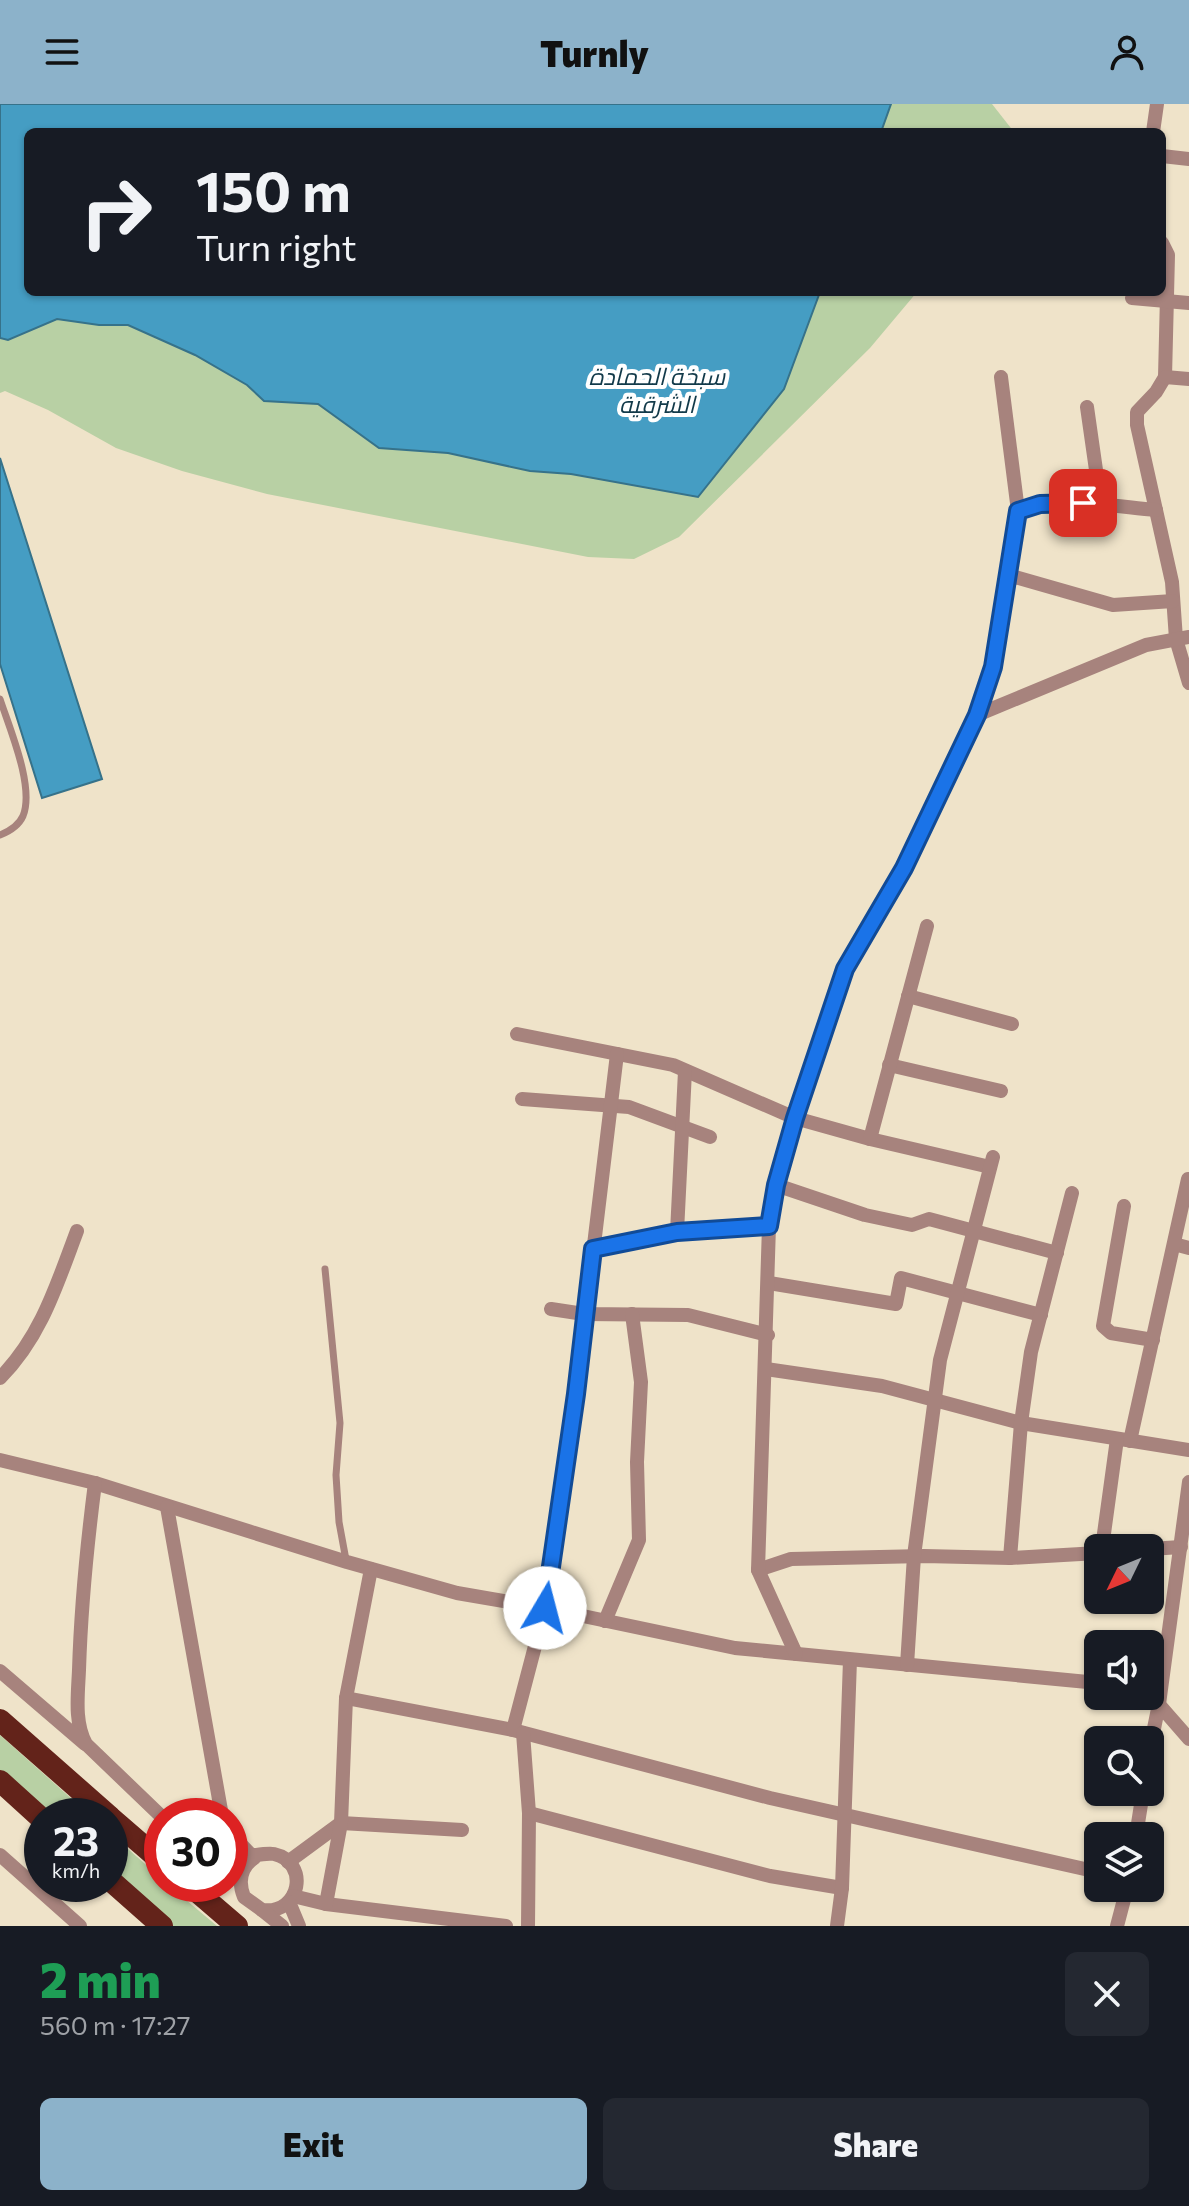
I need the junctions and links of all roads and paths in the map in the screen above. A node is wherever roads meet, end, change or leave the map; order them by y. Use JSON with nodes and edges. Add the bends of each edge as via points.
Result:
{"nodes":[{"id":1,"x":1157,"y":104,"type":"edge"},
{"id":2,"x":1154,"y":128,"type":"edge"},
{"id":3,"x":1166,"y":156,"type":"edge"},
{"id":4,"x":1189,"y":159,"type":"edge"},
{"id":5,"x":1166,"y":251,"type":"edge"},
{"id":6,"x":1132,"y":298,"type":"dead end"},
{"id":7,"x":1168,"y":302,"type":"junction"},
{"id":8,"x":1189,"y":303,"type":"edge"},
{"id":9,"x":1001,"y":377,"type":"dead end"},
{"id":10,"x":1165,"y":377,"type":"junction"},
{"id":11,"x":1189,"y":379,"type":"edge"},
{"id":12,"x":1087,"y":407,"type":"dead end"},
{"id":13,"x":1101,"y":505,"type":"junction"},
{"id":14,"x":1156,"y":510,"type":"junction"},
{"id":15,"x":1018,"y":511,"type":"junction"},
{"id":16,"x":1008,"y":575,"type":"junction"},
{"id":17,"x":1173,"y":601,"type":"junction"},
{"id":18,"x":1183,"y":638,"type":"edge"},
{"id":19,"x":1189,"y":683,"type":"edge"},
{"id":20,"x":0,"y":699,"type":"edge"},
{"id":21,"x":977,"y":715,"type":"junction"},
{"id":22,"x":0,"y":835,"type":"edge"},
{"id":23,"x":927,"y":926,"type":"dead end"},
{"id":24,"x":908,"y":996,"type":"junction"},
{"id":25,"x":1012,"y":1024,"type":"dead end"},
{"id":26,"x":517,"y":1034,"type":"dead end"},
{"id":27,"x":617,"y":1054,"type":"junction"},
{"id":28,"x":889,"y":1065,"type":"junction"},
{"id":29,"x":685,"y":1071,"type":"junction"},
{"id":30,"x":1001,"y":1091,"type":"dead end"},
{"id":31,"x":522,"y":1099,"type":"dead end"},
{"id":32,"x":611,"y":1103,"type":"junction"},
{"id":33,"x":795,"y":1118,"type":"junction"},
{"id":34,"x":683,"y":1127,"type":"junction"},
{"id":35,"x":710,"y":1137,"type":"dead end"},
{"id":36,"x":870,"y":1139,"type":"junction"},
{"id":37,"x":1188,"y":1179,"type":"edge"},
{"id":38,"x":776,"y":1185,"type":"junction"},
{"id":39,"x":1072,"y":1193,"type":"dead end"},
{"id":40,"x":1124,"y":1206,"type":"dead end"},
{"id":41,"x":769,"y":1226,"type":"junction"},
{"id":42,"x":77,"y":1231,"type":"dead end"},
{"id":43,"x":974,"y":1231,"type":"junction"},
{"id":44,"x":677,"y":1232,"type":"junction"},
{"id":45,"x":1174,"y":1244,"type":"junction"},
{"id":46,"x":1189,"y":1248,"type":"edge"},
{"id":47,"x":593,"y":1249,"type":"junction"},
{"id":48,"x":1057,"y":1253,"type":"junction"},
{"id":49,"x":325,"y":1269,"type":"dead end"},
{"id":50,"x":769,"y":1283,"type":"junction"},
{"id":51,"x":957,"y":1294,"type":"junction"},
{"id":52,"x":551,"y":1309,"type":"dead end"},
{"id":53,"x":584,"y":1314,"type":"junction"},
{"id":54,"x":632,"y":1314,"type":"junction"},
{"id":55,"x":1041,"y":1315,"type":"junction"},
{"id":56,"x":768,"y":1335,"type":"junction"},
{"id":57,"x":1153,"y":1340,"type":"junction"},
{"id":58,"x":766,"y":1369,"type":"junction"},
{"id":59,"x":0,"y":1378,"type":"edge"},
{"id":60,"x":934,"y":1398,"type":"junction"},
{"id":61,"x":1021,"y":1423,"type":"junction"},
{"id":62,"x":1124,"y":1440,"type":"junction"},
{"id":63,"x":1189,"y":1450,"type":"edge"},
{"id":64,"x":0,"y":1460,"type":"edge"},
{"id":65,"x":1189,"y":1482,"type":"edge"},
{"id":66,"x":95,"y":1483,"type":"junction"},
{"id":67,"x":167,"y":1507,"type":"junction"},
{"id":68,"x":1105,"y":1534,"type":"edge"},
{"id":69,"x":1181,"y":1547,"type":"junction"},
{"id":70,"x":1164,"y":1548,"type":"edge"},
{"id":71,"x":1084,"y":1554,"type":"edge"},
{"id":72,"x":914,"y":1556,"type":"junction"},
{"id":73,"x":1010,"y":1558,"type":"junction"},
{"id":74,"x":347,"y":1562,"type":"junction"},
{"id":75,"x":371,"y":1569,"type":"junction"},
{"id":76,"x":758,"y":1570,"type":"junction"},
{"id":77,"x":545,"y":1608,"type":"junction"},
{"id":78,"x":605,"y":1621,"type":"junction"},
{"id":79,"x":1164,"y":1643,"type":"edge"},
{"id":80,"x":796,"y":1654,"type":"junction"},
{"id":81,"x":850,"y":1660,"type":"junction"},
{"id":82,"x":907,"y":1665,"type":"junction"},
{"id":83,"x":0,"y":1671,"type":"edge"},
{"id":84,"x":1084,"y":1682,"type":"edge"},
{"id":85,"x":346,"y":1698,"type":"junction"},
{"id":86,"x":1163,"y":1710,"type":"edge"},
{"id":87,"x":0,"y":1720,"type":"edge"},
{"id":88,"x":518,"y":1731,"type":"junction"},
{"id":89,"x":1189,"y":1739,"type":"edge"},
{"id":90,"x":86,"y":1744,"type":"junction"},
{"id":91,"x":0,"y":1781,"type":"edge"},
{"id":92,"x":89,"y":1798,"type":"edge"},
{"id":93,"x":219,"y":1798,"type":"edge"},
{"id":94,"x":144,"y":1800,"type":"edge"},
{"id":95,"x":24,"y":1803,"type":"edge"},
{"id":96,"x":529,"y":1813,"type":"junction"},
{"id":97,"x":843,"y":1813,"type":"junction"},
{"id":98,"x":341,"y":1823,"type":"junction"},
{"id":99,"x":462,"y":1830,"type":"dead end"},
{"id":100,"x":128,"y":1831,"type":"edge"},
{"id":101,"x":144,"y":1845,"type":"edge"},
{"id":102,"x":248,"y":1852,"type":"edge"},
{"id":103,"x":0,"y":1855,"type":"edge"},
{"id":104,"x":248,"y":1858,"type":"edge"},
{"id":105,"x":254,"y":1858,"type":"junction"},
{"id":106,"x":288,"y":1862,"type":"junction"},
{"id":107,"x":248,"y":1865,"type":"edge"},
{"id":108,"x":1084,"y":1869,"type":"edge"},
{"id":109,"x":842,"y":1888,"type":"junction"},
{"id":110,"x":128,"y":1896,"type":"edge"},
{"id":111,"x":291,"y":1899,"type":"junction"},
{"id":112,"x":209,"y":1902,"type":"edge"},
{"id":113,"x":248,"y":1902,"type":"edge"},
{"id":114,"x":1123,"y":1902,"type":"edge"},
{"id":115,"x":326,"y":1904,"type":"junction"},
{"id":116,"x":262,"y":1910,"type":"junction"},
{"id":117,"x":80,"y":1926,"type":"edge"},
{"id":118,"x":162,"y":1926,"type":"edge"},
{"id":119,"x":237,"y":1926,"type":"edge"},
{"id":120,"x":282,"y":1926,"type":"edge"},
{"id":121,"x":299,"y":1926,"type":"edge"},
{"id":122,"x":498,"y":1926,"type":"edge"},
{"id":123,"x":528,"y":1926,"type":"edge"},
{"id":124,"x":837,"y":1926,"type":"edge"},
{"id":125,"x":1117,"y":1926,"type":"edge"}],
"edges":[{"from":1,"to":2,"type":"street"},
{"from":3,"to":4,"type":"street"},
{"from":5,"to":7,"type":"street"},
{"from":6,"to":7,"type":"street"},
{"from":7,"to":8,"type":"street"},
{"from":7,"to":10,"type":"street"},
{"from":9,"to":15,"type":"street"},
{"from":10,"to":11,"type":"street"},
{"from":10,"to":14,"type":"street","via":[[1137,412]]},
{"from":12,"to":13,"type":"street"},
{"from":13,"to":14,"type":"street"},
{"from":13,"to":15,"type":"street","via":[[1064,502]]},
{"from":14,"to":17,"type":"street"},
{"from":15,"to":16,"type":"street"},
{"from":16,"to":17,"type":"street","via":[[1113,605]]},
{"from":16,"to":21,"type":"street","via":[[993,667]]},
{"from":17,"to":18,"type":"street"},
{"from":18,"to":19,"type":"street"},
{"from":18,"to":21,"type":"street","via":[[1146,645]]},
{"from":20,"to":22,"type":"lane","via":[[24,779],[26,804],[23,818]]},
{"from":21,"to":33,"type":"street","via":[[904,868],[845,969]]},
{"from":23,"to":24,"type":"street"},
{"from":24,"to":25,"type":"street"},
{"from":24,"to":28,"type":"street"},
{"from":26,"to":27,"type":"street"},
{"from":27,"to":29,"type":"street"},
{"from":27,"to":32,"type":"street"},
{"from":28,"to":30,"type":"street"},
{"from":28,"to":36,"type":"street"},
{"from":29,"to":33,"type":"street"},
{"from":29,"to":34,"type":"street"},
{"from":31,"to":32,"type":"street"},
{"from":32,"to":34,"type":"street"},
{"from":32,"to":47,"type":"street"},
{"from":33,"to":36,"type":"street"},
{"from":33,"to":38,"type":"street"},
{"from":34,"to":35,"type":"street"},
{"from":34,"to":44,"type":"street"},
{"from":36,"to":43,"type":"street","via":[[992,1162]]},
{"from":37,"to":45,"type":"street"},
{"from":38,"to":41,"type":"street"},
{"from":38,"to":43,"type":"street","via":[[865,1215],[912,1225],[929,1219]]},
{"from":39,"to":48,"type":"street"},
{"from":40,"to":57,"type":"street","via":[[1103,1326],[1111,1333]]},
{"from":41,"to":44,"type":"street"},
{"from":41,"to":50,"type":"street"},
{"from":42,"to":59,"type":"street","via":[[44,1319]]},
{"from":43,"to":48,"type":"street"},
{"from":43,"to":51,"type":"street"},
{"from":44,"to":47,"type":"street"},
{"from":45,"to":46,"type":"street"},
{"from":45,"to":57,"type":"street"},
{"from":47,"to":53,"type":"street"},
{"from":48,"to":55,"type":"street"},
{"from":49,"to":74,"type":"lane","via":[[340,1423],[339,1522]]},
{"from":50,"to":51,"type":"street","via":[[896,1304],[901,1278]]},
{"from":50,"to":56,"type":"street"},
{"from":51,"to":55,"type":"street"},
{"from":51,"to":60,"type":"street"},
{"from":52,"to":53,"type":"street"},
{"from":53,"to":54,"type":"street"},
{"from":53,"to":77,"type":"street"},
{"from":54,"to":56,"type":"street","via":[[688,1315]]},
{"from":54,"to":78,"type":"street","via":[[641,1382],[639,1540]]},
{"from":55,"to":61,"type":"street"},
{"from":56,"to":58,"type":"street"},
{"from":57,"to":62,"type":"street"},
{"from":58,"to":60,"type":"street"},
{"from":58,"to":76,"type":"street"},
{"from":60,"to":61,"type":"street"},
{"from":60,"to":72,"type":"street"},
{"from":61,"to":62,"type":"street"},
{"from":61,"to":73,"type":"street"},
{"from":62,"to":63,"type":"street"},
{"from":62,"to":68,"type":"street"},
{"from":64,"to":66,"type":"street"},
{"from":65,"to":69,"type":"street"},
{"from":66,"to":67,"type":"street"},
{"from":66,"to":90,"type":"street","via":[[78,1706]]},
{"from":67,"to":74,"type":"street"},
{"from":67,"to":93,"type":"street"},
{"from":69,"to":70,"type":"street"},
{"from":69,"to":79,"type":"street"},
{"from":71,"to":73,"type":"street"},
{"from":72,"to":73,"type":"street"},
{"from":72,"to":76,"type":"street","via":[[791,1559]]},
{"from":72,"to":82,"type":"street"},
{"from":74,"to":75,"type":"street"},
{"from":75,"to":77,"type":"street","via":[[457,1593]]},
{"from":75,"to":85,"type":"street"},
{"from":76,"to":80,"type":"street"},
{"from":77,"to":78,"type":"street"},
{"from":77,"to":88,"type":"street"},
{"from":78,"to":80,"type":"street","via":[[735,1648]]},
{"from":80,"to":81,"type":"street"},
{"from":81,"to":82,"type":"street"},
{"from":81,"to":97,"type":"street"},
{"from":82,"to":84,"type":"street"},
{"from":83,"to":90,"type":"street"},
{"from":85,"to":88,"type":"street"},
{"from":85,"to":98,"type":"street"},
{"from":86,"to":89,"type":"street"},
{"from":87,"to":92,"type":"highway"},
{"from":88,"to":96,"type":"street"},
{"from":88,"to":97,"type":"street"},
{"from":90,"to":94,"type":"street"},
{"from":91,"to":95,"type":"highway"},
{"from":96,"to":109,"type":"street","via":[[770,1876]]},
{"from":96,"to":123,"type":"street"},
{"from":97,"to":108,"type":"street"},
{"from":97,"to":109,"type":"street"},
{"from":98,"to":99,"type":"street"},
{"from":98,"to":106,"type":"street"},
{"from":98,"to":115,"type":"street"},
{"from":100,"to":101,"type":"highway"},
{"from":102,"to":105,"type":"street"},
{"from":103,"to":117,"type":"street"},
{"from":104,"to":105,"type":"street"},
{"from":105,"to":106,"type":"street","via":[[268,1854]]},
{"from":105,"to":107,"type":"street"},
{"from":106,"to":111,"type":"street","via":[[296,1874]]},
{"from":109,"to":124,"type":"street"},
{"from":110,"to":118,"type":"highway"},
{"from":111,"to":115,"type":"street"},
{"from":111,"to":116,"type":"street","via":[[277,1910]]},
{"from":111,"to":121,"type":"street"},
{"from":112,"to":119,"type":"highway"},
{"from":113,"to":116,"type":"street"},
{"from":114,"to":125,"type":"street"},
{"from":115,"to":122,"type":"street"},
{"from":116,"to":120,"type":"street"}]}
